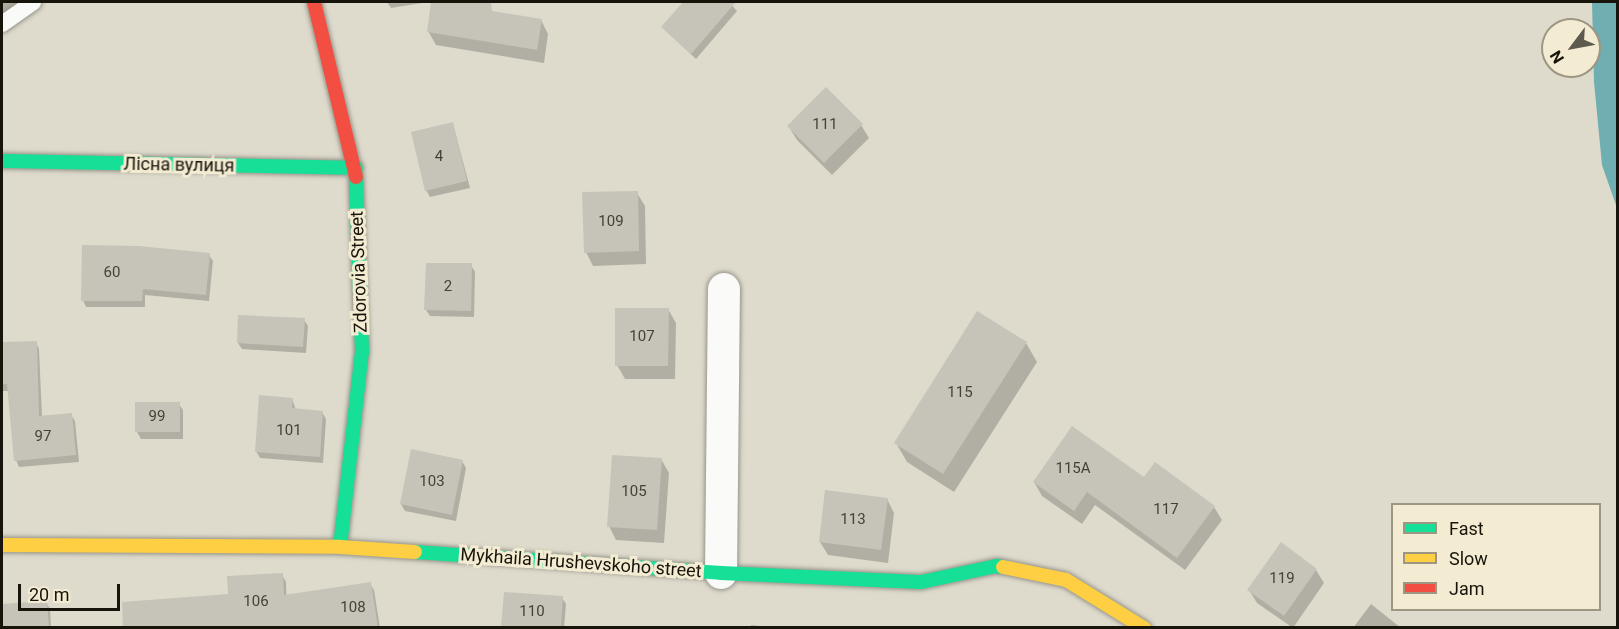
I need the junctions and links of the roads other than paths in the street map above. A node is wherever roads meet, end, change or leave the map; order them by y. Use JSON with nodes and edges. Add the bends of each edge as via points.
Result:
{"nodes":[{"id":1,"x":33,"y":2,"type":"edge"},
{"id":2,"x":315,"y":2,"type":"edge"},
{"id":3,"x":2,"y":24,"type":"edge"},
{"id":4,"x":2,"y":161,"type":"edge"},
{"id":5,"x":356,"y":168,"type":"junction"},
{"id":6,"x":724,"y":289,"type":"dead end"},
{"id":7,"x":2,"y":545,"type":"edge"},
{"id":8,"x":340,"y":547,"type":"junction"},
{"id":9,"x":721,"y":573,"type":"junction"},
{"id":10,"x":1144,"y":627,"type":"edge"}],
"edges":[{"from":1,"to":3,"type":"lane"},
{"from":2,"to":5,"type":"street","name":"Zdorovia Street"},
{"from":4,"to":5,"type":"street","name":"Лісна вулиця"},
{"from":5,"to":8,"type":"street","name":"Zdorovia Street","via":[[362,351]]},
{"from":6,"to":9,"type":"street"},
{"from":7,"to":8,"type":"street","name":"Mykhaila Hrushevskoho street"},
{"from":8,"to":9,"type":"street","name":"Mykhaila Hrushevskoho street"},
{"from":9,"to":10,"type":"street","name":"Mykhaila Hrushevskoho street","via":[[921,582],[996,566],[1066,580]]}]}
